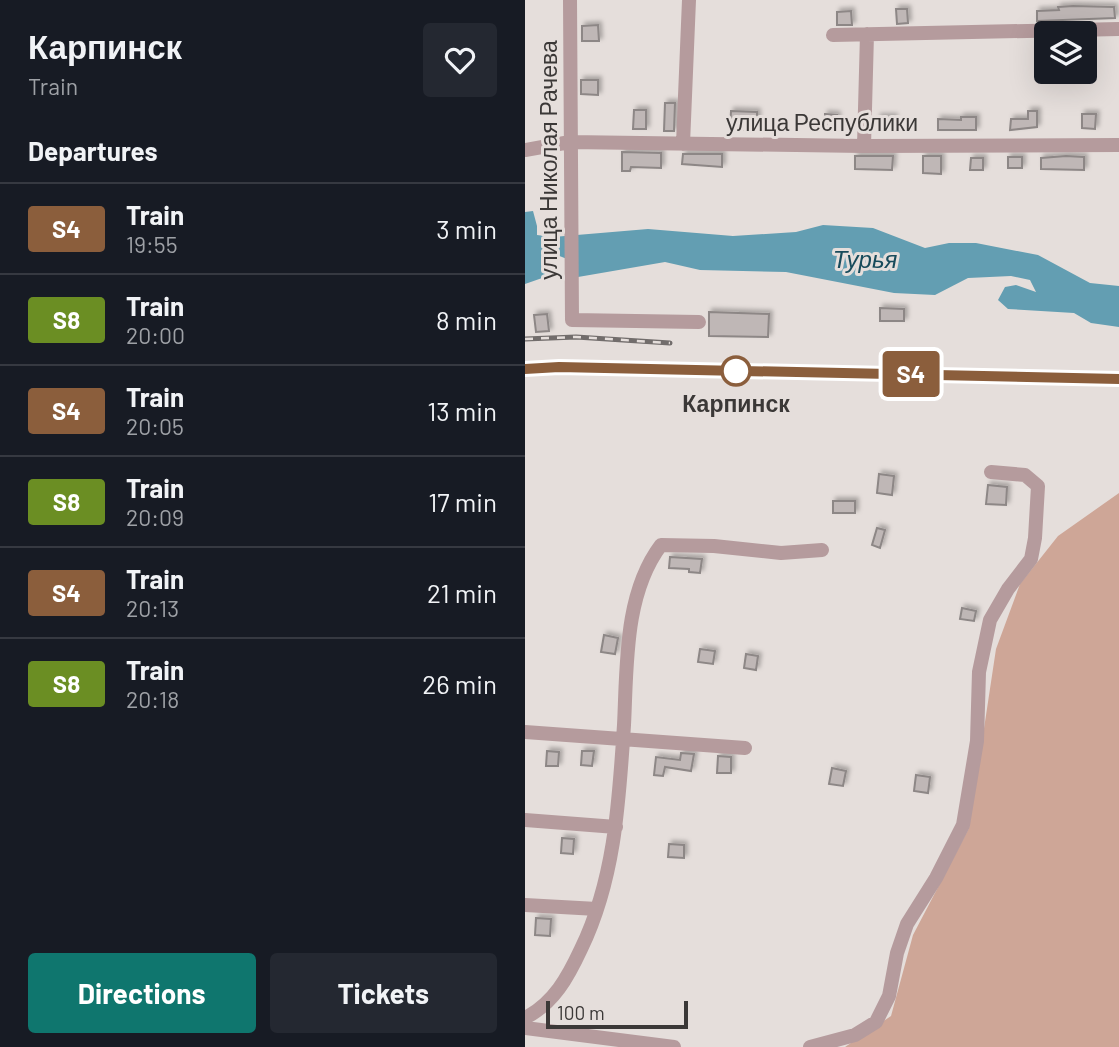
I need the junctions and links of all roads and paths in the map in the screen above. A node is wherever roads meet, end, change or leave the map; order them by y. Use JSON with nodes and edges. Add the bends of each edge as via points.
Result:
{"nodes":[{"id":1,"x":570,"y":0,"type":"edge"},
{"id":2,"x":689,"y":0,"type":"edge"},
{"id":3,"x":1119,"y":29,"type":"edge"},
{"id":4,"x":867,"y":34,"type":"junction"},
{"id":5,"x":833,"y":35,"type":"dead end"},
{"id":6,"x":570,"y":142,"type":"junction"},
{"id":7,"x":683,"y":144,"type":"junction"},
{"id":8,"x":1119,"y":145,"type":"edge"},
{"id":9,"x":864,"y":146,"type":"junction"},
{"id":10,"x":525,"y":150,"type":"edge"},
{"id":11,"x":699,"y":322,"type":"dead end"},
{"id":12,"x":991,"y":472,"type":"dead end"},
{"id":13,"x":822,"y":550,"type":"dead end"},
{"id":14,"x":525,"y":732,"type":"edge"},
{"id":15,"x":623,"y":739,"type":"junction"},
{"id":16,"x":745,"y":748,"type":"dead end"},
{"id":17,"x":525,"y":820,"type":"edge"},
{"id":18,"x":616,"y":827,"type":"junction"},
{"id":19,"x":525,"y":905,"type":"edge"},
{"id":20,"x":597,"y":909,"type":"junction"},
{"id":21,"x":525,"y":1018,"type":"edge"},
{"id":22,"x":525,"y":1028,"type":"edge"},
{"id":23,"x":674,"y":1047,"type":"edge"},
{"id":24,"x":810,"y":1047,"type":"edge"}],
"edges":[{"from":1,"to":6,"type":"street","name":"улица Николая Рачева"},
{"from":2,"to":7,"type":"street"},
{"from":3,"to":4,"type":"street"},
{"from":4,"to":5,"type":"street"},
{"from":4,"to":9,"type":"street"},
{"from":6,"to":7,"type":"street","name":"улица Республики"},
{"from":6,"to":10,"type":"street","name":"улица Республики"},
{"from":6,"to":11,"type":"street","name":"улица Николая Рачева","via":[[572,320]]},
{"from":7,"to":9,"type":"street","name":"улица Республики"},
{"from":8,"to":9,"type":"street","name":"улица Республики"},
{"from":12,"to":24,"type":"street","via":[[1025,475],[1038,486],[1035,538],[1031,559],[990,620],[979,672],[977,741],[963,825],[907,924],[889,996],[876,1022],[855,1035]]},
{"from":13,"to":15,"type":"street","via":[[781,553],[714,545],[661,545],[650,560],[637,596]]},
{"from":14,"to":15,"type":"street"},
{"from":15,"to":16,"type":"street"},
{"from":15,"to":18,"type":"street"},
{"from":17,"to":18,"type":"street"},
{"from":18,"to":20,"type":"street"},
{"from":19,"to":20,"type":"street"},
{"from":20,"to":21,"type":"street","via":[[559,990]]},
{"from":22,"to":23,"type":"street"}]}
